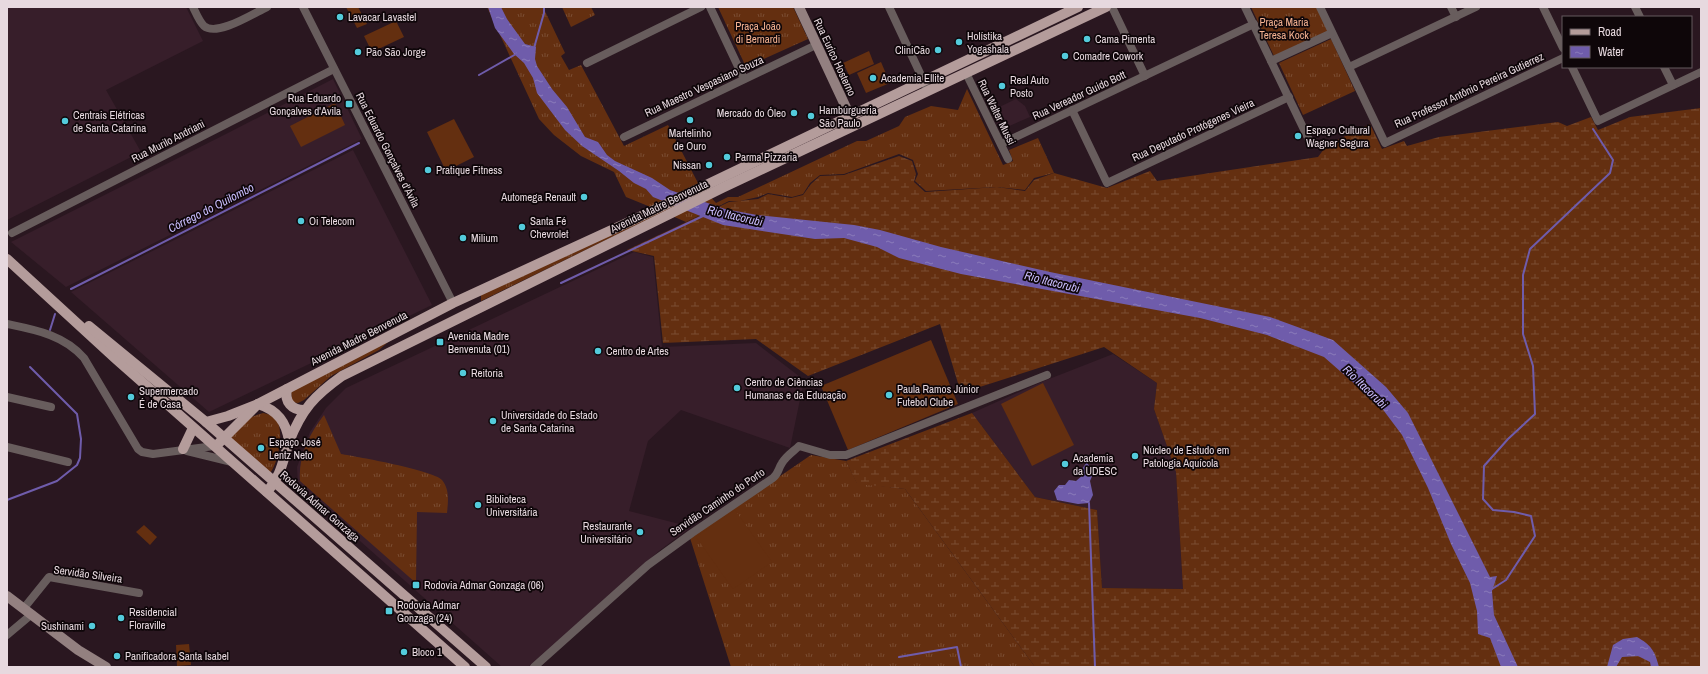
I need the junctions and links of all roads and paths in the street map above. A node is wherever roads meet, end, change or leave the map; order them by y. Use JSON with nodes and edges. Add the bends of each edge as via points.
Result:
{"nodes":[{"id":1,"x":193,"y":7,"type":"edge"},
{"id":2,"x":267,"y":7,"type":"edge"},
{"id":3,"x":302,"y":7,"type":"edge"},
{"id":4,"x":701,"y":7,"type":"edge"},
{"id":5,"x":710,"y":7,"type":"edge"},
{"id":6,"x":799,"y":7,"type":"edge"},
{"id":7,"x":1106,"y":7,"type":"edge"},
{"id":8,"x":1112,"y":7,"type":"edge"},
{"id":9,"x":1245,"y":7,"type":"edge"},
{"id":10,"x":1320,"y":7,"type":"edge"},
{"id":11,"x":1451,"y":7,"type":"edge"},
{"id":12,"x":1476,"y":7,"type":"edge"},
{"id":13,"x":1543,"y":7,"type":"edge"},
{"id":14,"x":1635,"y":7,"type":"edge"},
{"id":15,"x":892,"y":8,"type":"edge"},
{"id":16,"x":1072,"y":8,"type":"edge"},
{"id":17,"x":1640,"y":16,"type":"edge"},
{"id":18,"x":1456,"y":17,"type":"junction"},
{"id":19,"x":1254,"y":24,"type":"junction"},
{"id":20,"x":1332,"y":33,"type":"junction"},
{"id":21,"x":816,"y":45,"type":"junction"},
{"id":22,"x":1562,"y":46,"type":"edge"},
{"id":23,"x":1562,"y":58,"type":"edge"},
{"id":24,"x":1271,"y":61,"type":"junction"},
{"id":25,"x":587,"y":63,"type":"dead end"},
{"id":26,"x":1349,"y":67,"type":"junction"},
{"id":27,"x":1572,"y":68,"type":"edge"},
{"id":28,"x":1664,"y":68,"type":"edge"},
{"id":29,"x":334,"y":69,"type":"junction"},
{"id":30,"x":1701,"y":72,"type":"edge"},
{"id":31,"x":966,"y":73,"type":"junction"},
{"id":32,"x":1145,"y":76,"type":"junction"},
{"id":33,"x":744,"y":79,"type":"junction"},
{"id":34,"x":924,"y":81,"type":"junction"},
{"id":35,"x":1673,"y":85,"type":"junction"},
{"id":36,"x":929,"y":91,"type":"junction"},
{"id":37,"x":1289,"y":97,"type":"junction"},
{"id":38,"x":1072,"y":110,"type":"junction"},
{"id":39,"x":850,"y":116,"type":"junction"},
{"id":40,"x":854,"y":127,"type":"junction"},
{"id":41,"x":624,"y":137,"type":"dead end"},
{"id":42,"x":1310,"y":142,"type":"dead end"},
{"id":43,"x":1001,"y":144,"type":"junction"},
{"id":44,"x":1008,"y":159,"type":"dead end"},
{"id":45,"x":12,"y":233,"type":"dead end"},
{"id":46,"x":7,"y":259,"type":"edge"},
{"id":47,"x":480,"y":290,"type":"junction"},
{"id":48,"x":43,"y":291,"type":"junction"},
{"id":49,"x":453,"y":303,"type":"junction"},
{"id":50,"x":481,"y":308,"type":"junction"},
{"id":51,"x":7,"y":324,"type":"edge"},
{"id":52,"x":441,"y":327,"type":"junction"},
{"id":53,"x":1047,"y":375,"type":"dead end"},
{"id":54,"x":287,"y":389,"type":"junction"},
{"id":55,"x":7,"y":397,"type":"edge"},
{"id":56,"x":258,"y":404,"type":"junction"},
{"id":57,"x":52,"y":407,"type":"dead end"},
{"id":58,"x":304,"y":410,"type":"junction"},
{"id":59,"x":206,"y":422,"type":"junction"},
{"id":60,"x":193,"y":428,"type":"junction"},
{"id":61,"x":225,"y":439,"type":"junction"},
{"id":62,"x":289,"y":442,"type":"junction"},
{"id":63,"x":214,"y":446,"type":"junction"},
{"id":64,"x":7,"y":447,"type":"edge"},
{"id":65,"x":183,"y":449,"type":"junction"},
{"id":66,"x":68,"y":462,"type":"dead end"},
{"id":67,"x":232,"y":462,"type":"junction"},
{"id":68,"x":274,"y":482,"type":"junction"},
{"id":69,"x":267,"y":492,"type":"junction"},
{"id":70,"x":139,"y":593,"type":"dead end"},
{"id":71,"x":7,"y":596,"type":"edge"},
{"id":72,"x":28,"y":611,"type":"junction"},
{"id":73,"x":7,"y":635,"type":"edge"},
{"id":74,"x":106,"y":667,"type":"edge"},
{"id":75,"x":465,"y":667,"type":"edge"},
{"id":76,"x":486,"y":667,"type":"edge"},
{"id":77,"x":534,"y":667,"type":"edge"}],
"edges":[{"from":1,"to":2,"type":"street","via":[[204,26],[211,30],[227,27]]},
{"from":3,"to":29,"type":"street","name":"Rua Eduardo Gonçalves d'Ávila"},
{"from":4,"to":25,"type":"street"},
{"from":5,"to":33,"type":"street"},
{"from":6,"to":21,"type":"street","name":"Rua Eurico Hosterno"},
{"from":7,"to":31,"type":"main road","name":"Avenida Madre Benvenuta"},
{"from":8,"to":32,"type":"street"},
{"from":9,"to":19,"type":"street"},
{"from":10,"to":20,"type":"street"},
{"from":11,"to":18,"type":"street"},
{"from":12,"to":18,"type":"street"},
{"from":13,"to":22,"type":"street"},
{"from":14,"to":17,"type":"street"},
{"from":15,"to":34,"type":"street"},
{"from":16,"to":34,"type":"main road","name":"Avenida Madre Benvenuta"},
{"from":18,"to":26,"type":"street"},
{"from":19,"to":24,"type":"street"},
{"from":19,"to":32,"type":"street","name":"Rua Vereador Guido Bott"},
{"from":20,"to":24,"type":"street"},
{"from":20,"to":26,"type":"street"},
{"from":21,"to":33,"type":"street","name":"Rua Maestro Vespasiano Souza"},
{"from":21,"to":39,"type":"street","name":"Rua Eurico Hosterno"},
{"from":23,"to":26,"type":"street","name":"Rua Professor Antônio Pereira Gutierrez","via":[[1385,143]]},
{"from":24,"to":37,"type":"street"},
{"from":27,"to":35,"type":"street","via":[[1598,121]]},
{"from":28,"to":35,"type":"street"},
{"from":29,"to":45,"type":"street","name":"Rua Murilo Andriani"},
{"from":29,"to":49,"type":"street","name":"Rua Eduardo Gonçalves d'Ávila"},
{"from":30,"to":35,"type":"street"},
{"from":31,"to":36,"type":"main road","name":"Avenida Madre Benvenuta"},
{"from":31,"to":43,"type":"street","name":"Rua Walter Mussi"},
{"from":32,"to":38,"type":"street","name":"Rua Vereador Guido Bott"},
{"from":33,"to":41,"type":"street","name":"Rua Maestro Vespasiano Souza"},
{"from":34,"to":36,"type":"street"},
{"from":34,"to":39,"type":"main road","name":"Avenida Madre Benvenuta"},
{"from":36,"to":40,"type":"main road","name":"Avenida Madre Benvenuta"},
{"from":37,"to":38,"type":"street","name":"Rua Deputado Protógenes Vieira","via":[[1107,183]]},
{"from":37,"to":42,"type":"street"},
{"from":38,"to":43,"type":"street","name":"Rua Vereador Guido Bott"},
{"from":39,"to":40,"type":"main road"},
{"from":39,"to":47,"type":"main road","name":"Avenida Madre Benvenuta"},
{"from":40,"to":50,"type":"main road","name":"Avenida Madre Benvenuta","via":[[674,211]]},
{"from":43,"to":44,"type":"street","name":"Rua Walter Mussi"},
{"from":46,"to":48,"type":"main road","name":"Rodovia Admar Gonzaga"},
{"from":47,"to":49,"type":"main road","name":"Avenida Madre Benvenuta"},
{"from":47,"to":50,"type":"main road"},
{"from":48,"to":59,"type":"main road","name":"Rodovia Admar Gonzaga","via":[[119,349]]},
{"from":48,"to":60,"type":"main road","name":"Rodovia Admar Gonzaga"},
{"from":49,"to":52,"type":"main road","via":[[453,309]]},
{"from":49,"to":54,"type":"main road","name":"Avenida Madre Benvenuta"},
{"from":50,"to":52,"type":"main road","name":"Avenida Madre Benvenuta"},
{"from":51,"to":65,"type":"street","via":[[58,337],[76,349],[142,452],[153,454]]},
{"from":52,"to":58,"type":"main road","name":"Avenida Madre Benvenuta","via":[[342,376],[320,392]]},
{"from":53,"to":77,"type":"street","name":"Servidão Caminho do Porto","via":[[846,455],[830,455],[800,446],[785,459],[773,478],[648,564]]},
{"from":54,"to":56,"type":"main road","name":"Avenida Madre Benvenuta"},
{"from":54,"to":58,"type":"main road","via":[[288,403],[295,409]]},
{"from":55,"to":57,"type":"street"},
{"from":56,"to":59,"type":"main road","name":"Avenida Madre Benvenuta"},
{"from":56,"to":61,"type":"main road","name":"Avenida Madre Benvenuta"},
{"from":56,"to":62,"type":"main road","via":[[268,407],[280,418],[288,432]]},
{"from":58,"to":62,"type":"main road","name":"Avenida Madre Benvenuta"},
{"from":59,"to":61,"type":"main road","name":"Rodovia Admar Gonzaga"},
{"from":60,"to":63,"type":"main road","name":"Rodovia Admar Gonzaga"},
{"from":60,"to":65,"type":"main road"},
{"from":61,"to":63,"type":"main road","name":"Avenida Madre Benvenuta"},
{"from":61,"to":68,"type":"main road","name":"Rodovia Admar Gonzaga"},
{"from":62,"to":68,"type":"main road","name":"Avenida Madre Benvenuta"},
{"from":63,"to":65,"type":"street"},
{"from":63,"to":67,"type":"main road","name":"Rodovia Admar Gonzaga"},
{"from":64,"to":66,"type":"street"},
{"from":65,"to":67,"type":"street"},
{"from":67,"to":69,"type":"main road","name":"Rodovia Admar Gonzaga"},
{"from":68,"to":69,"type":"main road","name":"Avenida Madre Benvenuta"},
{"from":68,"to":76,"type":"main road","name":"Rodovia Admar Gonzaga"},
{"from":69,"to":75,"type":"main road","name":"Rodovia Admar Gonzaga"},
{"from":70,"to":72,"type":"street","name":"Servidão Silveira","via":[[49,577]]},
{"from":71,"to":72,"type":"street"},
{"from":72,"to":73,"type":"street"},
{"from":72,"to":74,"type":"street","via":[[78,650]]}]}
